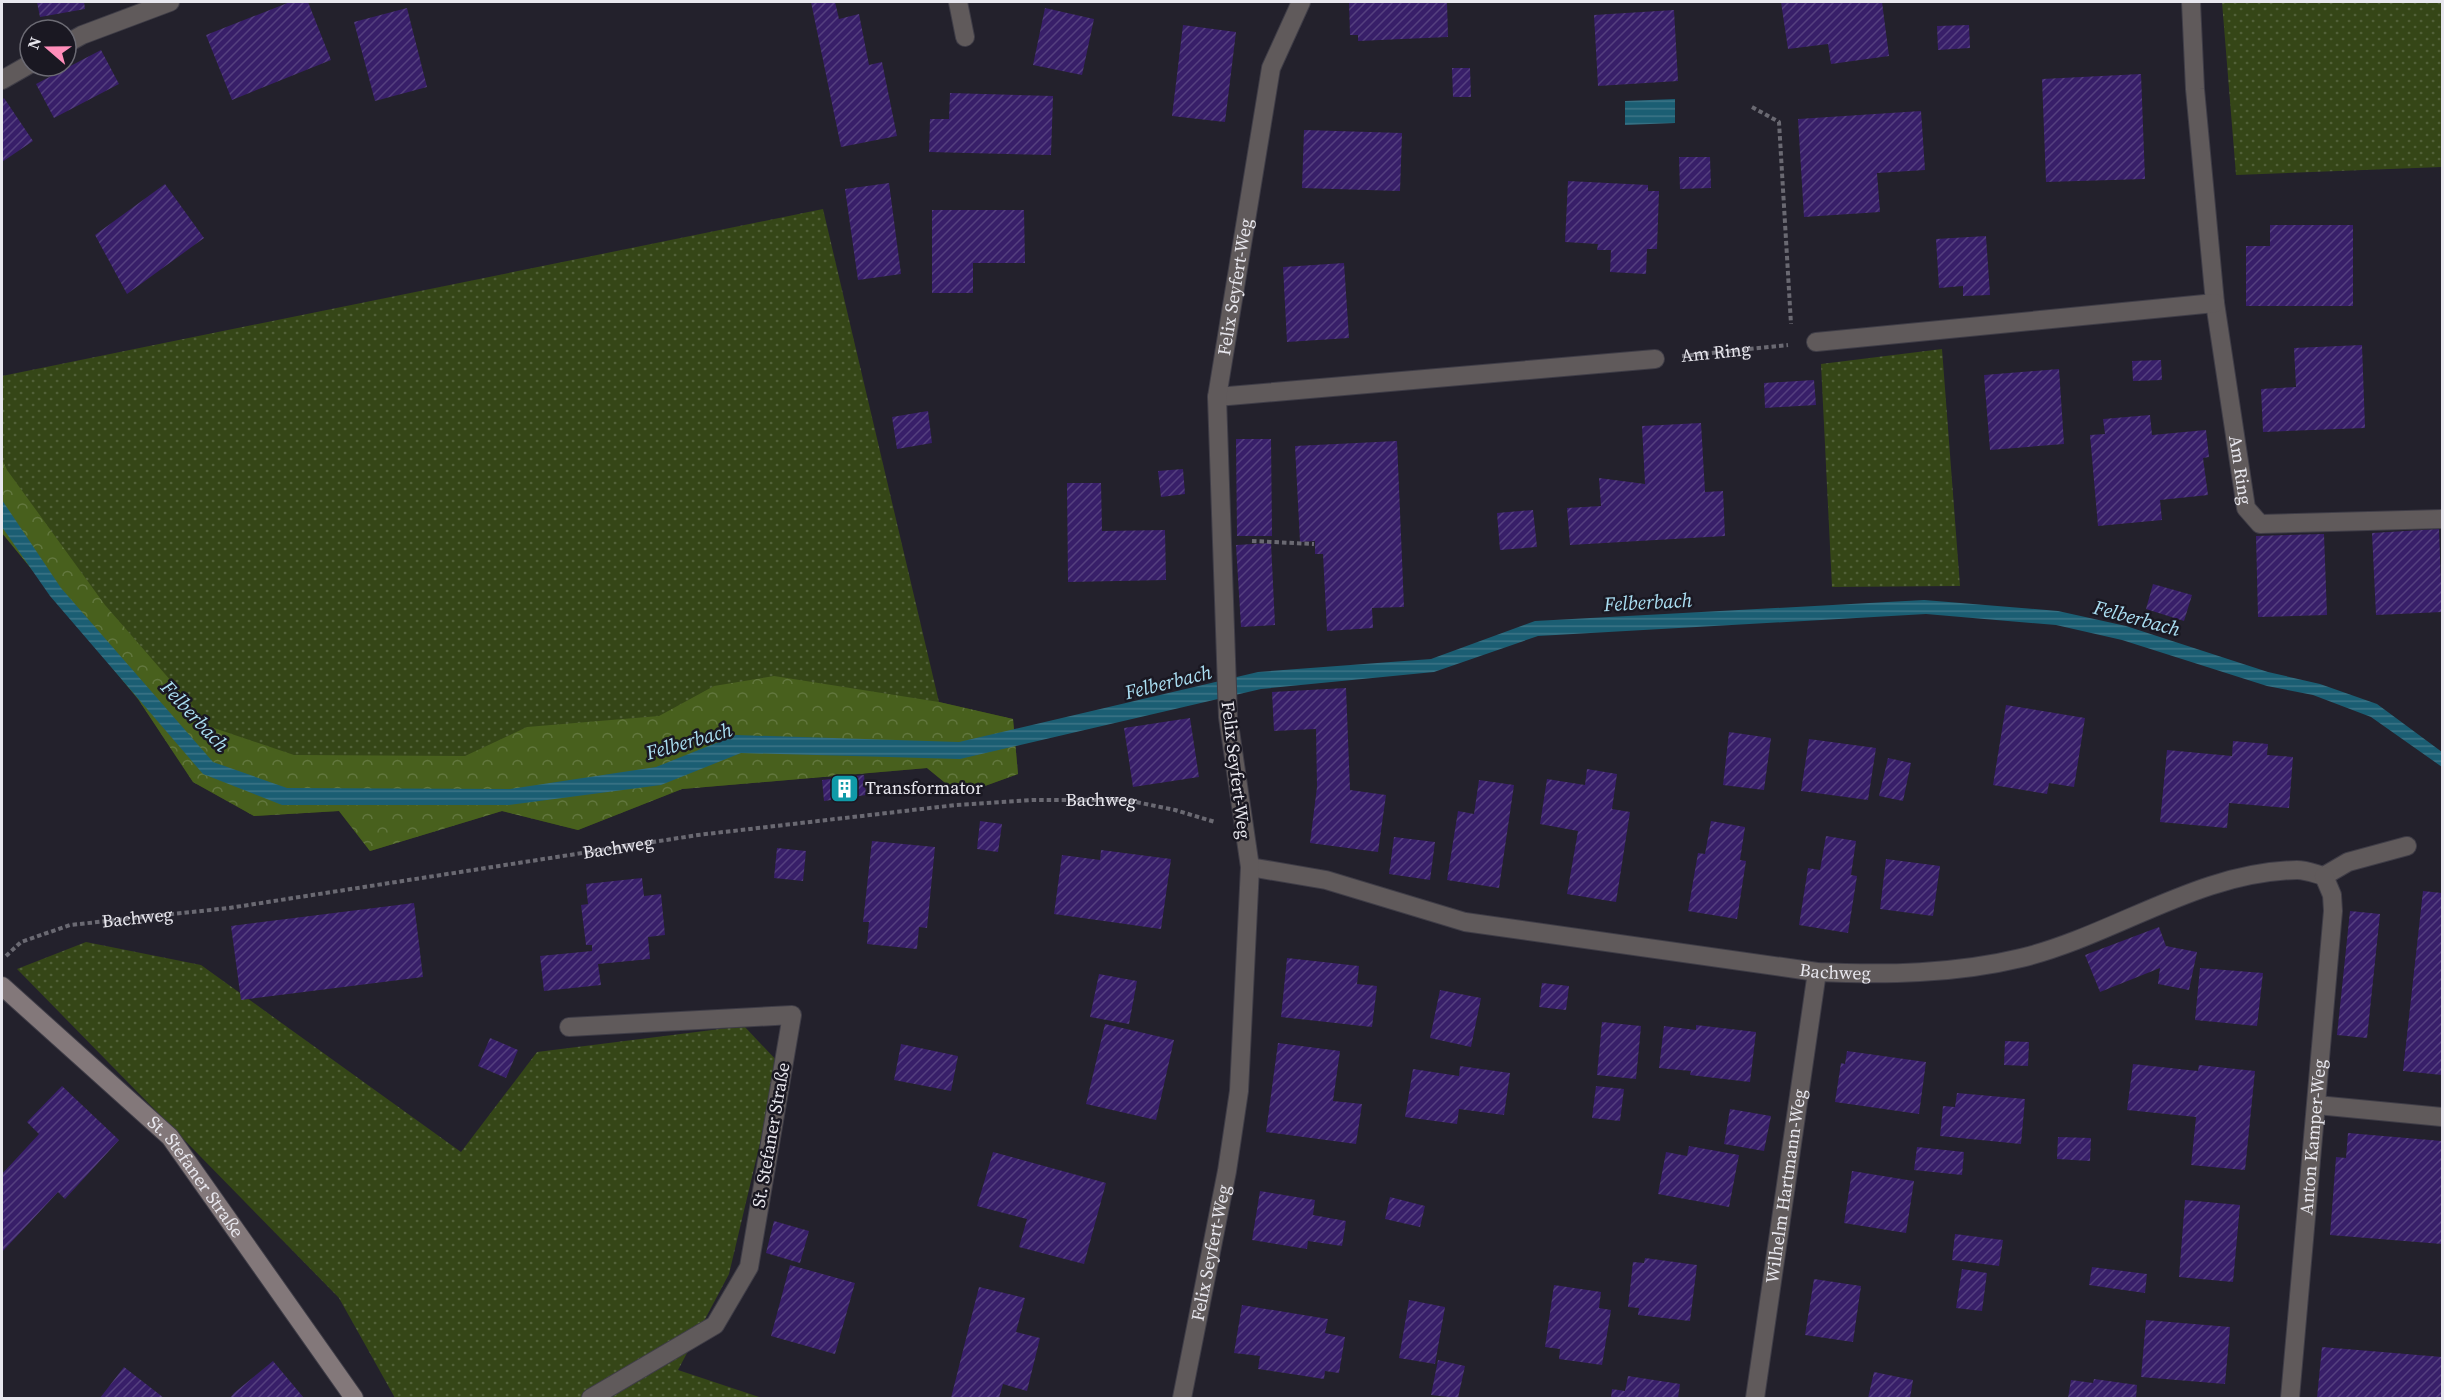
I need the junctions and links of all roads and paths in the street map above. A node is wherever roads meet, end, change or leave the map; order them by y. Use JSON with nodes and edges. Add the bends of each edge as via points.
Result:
{"nodes":[{"id":1,"x":170,"y":2,"type":"edge"},
{"id":2,"x":958,"y":2,"type":"edge"},
{"id":3,"x":1300,"y":2,"type":"edge"},
{"id":4,"x":2191,"y":2,"type":"edge"},
{"id":5,"x":78,"y":37,"type":"edge"},
{"id":6,"x":964,"y":37,"type":"dead end"},
{"id":7,"x":18,"y":71,"type":"edge"},
{"id":8,"x":2,"y":80,"type":"edge"},
{"id":9,"x":1752,"y":107,"type":"dead end"},
{"id":10,"x":2215,"y":303,"type":"junction"},
{"id":11,"x":1816,"y":342,"type":"junction"},
{"id":12,"x":1655,"y":359,"type":"joint"},
{"id":13,"x":1217,"y":397,"type":"junction"},
{"id":14,"x":2442,"y":519,"type":"edge"},
{"id":15,"x":1221,"y":542,"type":"junction"},
{"id":16,"x":1314,"y":544,"type":"dead end"},
{"id":17,"x":1243,"y":831,"type":"junction"},
{"id":18,"x":2407,"y":846,"type":"dead end"},
{"id":19,"x":1250,"y":867,"type":"junction"},
{"id":20,"x":2324,"y":876,"type":"junction"},
{"id":21,"x":2,"y":961,"type":"edge"},
{"id":22,"x":1817,"y":972,"type":"junction"},
{"id":23,"x":2,"y":986,"type":"edge"},
{"id":24,"x":569,"y":1027,"type":"dead end"},
{"id":25,"x":2318,"y":1105,"type":"junction"},
{"id":26,"x":2442,"y":1117,"type":"edge"},
{"id":27,"x":354,"y":1398,"type":"edge"},
{"id":28,"x":591,"y":1398,"type":"edge"},
{"id":29,"x":1182,"y":1398,"type":"edge"},
{"id":30,"x":1755,"y":1398,"type":"edge"},
{"id":31,"x":2290,"y":1398,"type":"edge"}],
"edges":[{"from":1,"to":5,"type":"street"},
{"from":2,"to":6,"type":"street"},
{"from":3,"to":13,"type":"street","name":"Felix Seyfert-Weg","via":[[1271,68]]},
{"from":4,"to":10,"type":"street","name":"Am Ring"},
{"from":7,"to":8,"type":"street"},
{"from":9,"to":11,"type":"path","via":[[1779,122],[1791,324]]},
{"from":10,"to":11,"type":"street"},
{"from":10,"to":14,"type":"street","name":"Am Ring","via":[[2246,508],[2260,524]]},
{"from":11,"to":12,"type":"path","name":"Am Ring"},
{"from":12,"to":13,"type":"street","name":"Am Ring"},
{"from":13,"to":15,"type":"street","name":"Felix Seyfert-Weg"},
{"from":15,"to":16,"type":"path"},
{"from":15,"to":17,"type":"street","name":"Felix Seyfert-Weg","via":[[1227,702]]},
{"from":17,"to":19,"type":"street","name":"Felix Seyfert-Weg"},
{"from":17,"to":21,"type":"path","name":"Bachweg","via":[[1126,800],[956,805],[698,835],[228,908],[70,925],[21,942]]},
{"from":18,"to":20,"type":"street","via":[[2348,862]]},
{"from":19,"to":22,"type":"street","name":"Bachweg","via":[[1326,880],[1465,922]]},
{"from":19,"to":29,"type":"street","name":"Felix Seyfert-Weg","via":[[1239,1091]]},
{"from":20,"to":22,"type":"street","name":"Bachweg","via":[[2299,870],[2208,886],[2047,951],[2020,958],[1959,968],[1871,974]]},
{"from":20,"to":25,"type":"street","name":"Anton Kamper-Weg","via":[[2332,895],[2333,911]]},
{"from":22,"to":30,"type":"street","name":"Wilhelm Hartmann-Weg"},
{"from":23,"to":27,"type":"street","name":"St. Stefaner Straße","via":[[170,1137]]},
{"from":24,"to":28,"type":"street","name":"St. Stefaner Straße","via":[[792,1015],[749,1267],[715,1325]]},
{"from":25,"to":26,"type":"street"},
{"from":25,"to":31,"type":"street","name":"Anton Kamper-Weg"}]}
